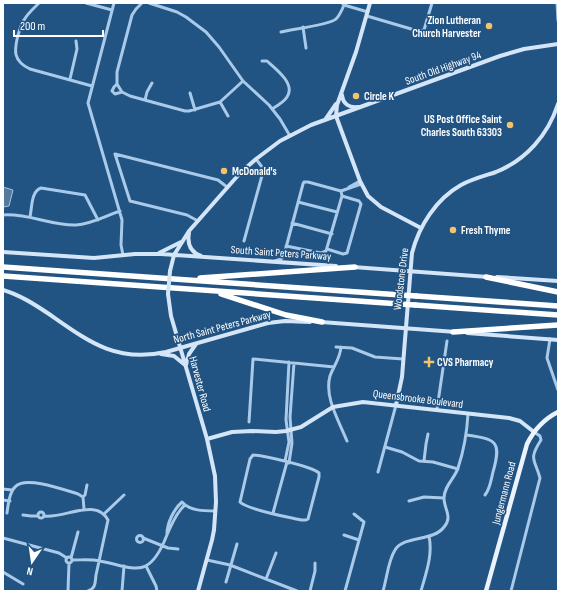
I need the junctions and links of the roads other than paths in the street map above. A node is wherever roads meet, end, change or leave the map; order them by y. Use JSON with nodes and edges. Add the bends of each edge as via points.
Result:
{"nodes":[{"id":1,"x":39,"y":3,"type":"edge"},
{"id":2,"x":86,"y":3,"type":"edge"},
{"id":3,"x":114,"y":3,"type":"edge"},
{"id":4,"x":141,"y":3,"type":"edge"},
{"id":5,"x":149,"y":3,"type":"edge"},
{"id":6,"x":370,"y":3,"type":"edge"},
{"id":7,"x":432,"y":3,"type":"edge"},
{"id":8,"x":557,"y":3,"type":"edge"},
{"id":9,"x":343,"y":4,"type":"edge"},
{"id":10,"x":112,"y":10,"type":"junction"},
{"id":11,"x":367,"y":14,"type":"junction"},
{"id":12,"x":558,"y":21,"type":"edge"},
{"id":13,"x":303,"y":27,"type":"junction"},
{"id":14,"x":281,"y":32,"type":"dead end"},
{"id":15,"x":76,"y":41,"type":"dead end"},
{"id":16,"x":558,"y":44,"type":"edge"},
{"id":17,"x":306,"y":48,"type":"dead end"},
{"id":18,"x":262,"y":61,"type":"dead end"},
{"id":19,"x":70,"y":80,"type":"junction"},
{"id":20,"x":243,"y":81,"type":"junction"},
{"id":21,"x":152,"y":82,"type":"dead end"},
{"id":22,"x":117,"y":84,"type":"junction"},
{"id":23,"x":92,"y":86,"type":"junction"},
{"id":24,"x":122,"y":92,"type":"junction"},
{"id":25,"x":190,"y":93,"type":"dead end"},
{"id":26,"x":342,"y":94,"type":"junction"},
{"id":27,"x":145,"y":100,"type":"junction"},
{"id":28,"x":339,"y":101,"type":"junction"},
{"id":29,"x":220,"y":102,"type":"junction"},
{"id":30,"x":558,"y":104,"type":"edge"},
{"id":31,"x":362,"y":106,"type":"junction"},
{"id":32,"x":272,"y":109,"type":"junction"},
{"id":33,"x":195,"y":110,"type":"junction"},
{"id":34,"x":228,"y":116,"type":"dead end"},
{"id":35,"x":336,"y":116,"type":"junction"},
{"id":36,"x":323,"y":121,"type":"junction"},
{"id":37,"x":290,"y":136,"type":"junction"},
{"id":38,"x":256,"y":159,"type":"junction"},
{"id":39,"x":360,"y":182,"type":"junction"},
{"id":40,"x":228,"y":187,"type":"junction"},
{"id":41,"x":341,"y":191,"type":"junction"},
{"id":42,"x":342,"y":196,"type":"junction"},
{"id":43,"x":298,"y":202,"type":"junction"},
{"id":44,"x":120,"y":211,"type":"junction"},
{"id":45,"x":337,"y":212,"type":"junction"},
{"id":46,"x":3,"y":216,"type":"edge"},
{"id":47,"x":30,"y":217,"type":"junction"},
{"id":48,"x":98,"y":220,"type":"junction"},
{"id":49,"x":198,"y":221,"type":"junction"},
{"id":50,"x":292,"y":223,"type":"junction"},
{"id":51,"x":421,"y":228,"type":"junction"},
{"id":52,"x":189,"y":231,"type":"junction"},
{"id":53,"x":332,"y":234,"type":"junction"},
{"id":54,"x":244,"y":241,"type":"dead end"},
{"id":55,"x":181,"y":242,"type":"junction"},
{"id":56,"x":286,"y":246,"type":"junction"},
{"id":57,"x":328,"y":249,"type":"junction"},
{"id":58,"x":3,"y":252,"type":"edge"},
{"id":59,"x":157,"y":254,"type":"junction"},
{"id":60,"x":123,"y":255,"type":"junction"},
{"id":61,"x":174,"y":255,"type":"junction"},
{"id":62,"x":284,"y":255,"type":"junction"},
{"id":63,"x":205,"y":257,"type":"junction"},
{"id":64,"x":271,"y":262,"type":"junction"},
{"id":65,"x":295,"y":263,"type":"junction"},
{"id":66,"x":3,"y":267,"type":"edge"},
{"id":67,"x":355,"y":267,"type":"junction"},
{"id":68,"x":410,"y":271,"type":"junction"},
{"id":69,"x":3,"y":276,"type":"edge"},
{"id":70,"x":486,"y":277,"type":"junction"},
{"id":71,"x":186,"y":280,"type":"junction"},
{"id":72,"x":558,"y":281,"type":"edge"},
{"id":73,"x":3,"y":290,"type":"edge"},
{"id":74,"x":209,"y":290,"type":"junction"},
{"id":75,"x":558,"y":292,"type":"edge"},
{"id":76,"x":558,"y":306,"type":"edge"},
{"id":77,"x":558,"y":315,"type":"edge"},
{"id":78,"x":322,"y":322,"type":"junction"},
{"id":79,"x":558,"y":325,"type":"edge"},
{"id":80,"x":405,"y":328,"type":"junction"},
{"id":81,"x":453,"y":332,"type":"junction"},
{"id":82,"x":550,"y":339,"type":"junction"},
{"id":83,"x":558,"y":340,"type":"edge"},
{"id":84,"x":446,"y":341,"type":"dead end"},
{"id":85,"x":196,"y":343,"type":"junction"},
{"id":86,"x":336,"y":346,"type":"dead end"},
{"id":87,"x":341,"y":347,"type":"junction"},
{"id":88,"x":181,"y":348,"type":"junction"},
{"id":89,"x":159,"y":353,"type":"junction"},
{"id":90,"x":403,"y":359,"type":"junction"},
{"id":91,"x":289,"y":362,"type":"junction"},
{"id":92,"x":294,"y":363,"type":"junction"},
{"id":93,"x":186,"y":365,"type":"junction"},
{"id":94,"x":334,"y":367,"type":"junction"},
{"id":95,"x":558,"y":390,"type":"edge"},
{"id":96,"x":396,"y":405,"type":"junction"},
{"id":97,"x":333,"y":407,"type":"junction"},
{"id":98,"x":437,"y":409,"type":"junction"},
{"id":99,"x":558,"y":412,"type":"edge"},
{"id":100,"x":468,"y":414,"type":"junction"},
{"id":101,"x":249,"y":422,"type":"dead end"},
{"id":102,"x":290,"y":430,"type":"junction"},
{"id":103,"x":534,"y":432,"type":"junction"},
{"id":104,"x":428,"y":434,"type":"dead end"},
{"id":105,"x":466,"y":435,"type":"junction"},
{"id":106,"x":207,"y":439,"type":"junction"},
{"id":107,"x":346,"y":441,"type":"dead end"},
{"id":108,"x":385,"y":448,"type":"junction"},
{"id":109,"x":424,"y":461,"type":"junction"},
{"id":110,"x":287,"y":462,"type":"junction"},
{"id":111,"x":458,"y":469,"type":"junction"},
{"id":112,"x":378,"y":472,"type":"dead end"},
{"id":113,"x":87,"y":485,"type":"dead end"},
{"id":114,"x":3,"y":489,"type":"edge"},
{"id":115,"x":12,"y":490,"type":"junction"},
{"id":116,"x":124,"y":495,"type":"dead end"},
{"id":117,"x":485,"y":495,"type":"dead end"},
{"id":118,"x":83,"y":497,"type":"junction"},
{"id":119,"x":444,"y":498,"type":"junction"},
{"id":120,"x":3,"y":500,"type":"edge"},
{"id":121,"x":10,"y":501,"type":"junction"},
{"id":122,"x":409,"y":501,"type":"dead end"},
{"id":123,"x":84,"y":510,"type":"junction"},
{"id":124,"x":215,"y":511,"type":"junction"},
{"id":125,"x":7,"y":513,"type":"dead end"},
{"id":126,"x":273,"y":513,"type":"junction"},
{"id":127,"x":104,"y":514,"type":"junction"},
{"id":128,"x":354,"y":514,"type":"dead end"},
{"id":129,"x":23,"y":515,"type":"dead end"},
{"id":130,"x":78,"y":532,"type":"dead end"},
{"id":131,"x":344,"y":535,"type":"dead end"},
{"id":132,"x":429,"y":536,"type":"junction"},
{"id":133,"x":3,"y":538,"type":"edge"},
{"id":134,"x":143,"y":538,"type":"dead end"},
{"id":135,"x":359,"y":540,"type":"junction"},
{"id":136,"x":237,"y":544,"type":"dead end"},
{"id":137,"x":162,"y":546,"type":"junction"},
{"id":138,"x":178,"y":549,"type":"dead end"},
{"id":139,"x":276,"y":553,"type":"dead end"},
{"id":140,"x":70,"y":558,"type":"junction"},
{"id":141,"x":99,"y":560,"type":"junction"},
{"id":142,"x":207,"y":560,"type":"junction"},
{"id":143,"x":315,"y":563,"type":"dead end"},
{"id":144,"x":124,"y":566,"type":"junction"},
{"id":145,"x":146,"y":566,"type":"junction"},
{"id":146,"x":230,"y":566,"type":"junction"},
{"id":147,"x":3,"y":572,"type":"edge"},
{"id":148,"x":266,"y":579,"type":"junction"},
{"id":149,"x":226,"y":582,"type":"dead end"},
{"id":150,"x":24,"y":584,"type":"dead end"},
{"id":151,"x":68,"y":591,"type":"edge"},
{"id":152,"x":88,"y":591,"type":"edge"},
{"id":153,"x":122,"y":591,"type":"edge"},
{"id":154,"x":157,"y":591,"type":"edge"},
{"id":155,"x":198,"y":591,"type":"edge"},
{"id":156,"x":297,"y":591,"type":"edge"},
{"id":157,"x":310,"y":591,"type":"edge"},
{"id":158,"x":345,"y":591,"type":"edge"},
{"id":159,"x":383,"y":591,"type":"edge"},
{"id":160,"x":421,"y":591,"type":"edge"},
{"id":161,"x":486,"y":591,"type":"edge"},
{"id":162,"x":511,"y":591,"type":"edge"}],
"edges":[{"from":1,"to":19,"type":"street","via":[[22,23],[15,51],[18,60],[30,69]]},
{"from":2,"to":10,"type":"street"},
{"from":3,"to":10,"type":"street"},
{"from":4,"to":5,"type":"street"},
{"from":4,"to":22,"type":"street","via":[[132,16],[117,72]]},
{"from":5,"to":20,"type":"street","via":[[193,20],[219,47]]},
{"from":6,"to":11,"type":"main road"},
{"from":7,"to":11,"type":"street","via":[[424,30],[418,31]]},
{"from":8,"to":12,"type":"street"},
{"from":9,"to":11,"type":"street"},
{"from":9,"to":13,"type":"street","via":[[339,15],[333,21]]},
{"from":10,"to":23,"type":"street"},
{"from":11,"to":26,"type":"main road"},
{"from":13,"to":14,"type":"street"},
{"from":13,"to":17,"type":"street"},
{"from":15,"to":19,"type":"street","via":[[77,49]]},
{"from":16,"to":31,"type":"main road","name":"South Old Highway 94","via":[[509,53]]},
{"from":18,"to":32,"type":"street","via":[[267,61],[289,86],[287,97]]},
{"from":19,"to":23,"type":"street"},
{"from":20,"to":29,"type":"street"},
{"from":20,"to":32,"type":"street"},
{"from":21,"to":27,"type":"street"},
{"from":22,"to":24,"type":"street"},
{"from":22,"to":24,"type":"street","via":[[112,91],[115,94]]},
{"from":23,"to":44,"type":"street","via":[[89,108]]},
{"from":24,"to":27,"type":"street"},
{"from":25,"to":33,"type":"street"},
{"from":26,"to":28,"type":"main road"},
{"from":26,"to":31,"type":"main road","via":[[343,101],[351,107]]},
{"from":27,"to":33,"type":"street","via":[[185,111]]},
{"from":28,"to":35,"type":"main road"},
{"from":28,"to":36,"type":"main road"},
{"from":29,"to":33,"type":"street"},
{"from":29,"to":34,"type":"street"},
{"from":30,"to":51,"type":"main road","name":"Woodstone Drive","via":[[542,136],[527,153],[506,167],[460,186],[439,202]]},
{"from":31,"to":35,"type":"main road","name":"South Old Highway 94"},
{"from":32,"to":37,"type":"street"},
{"from":35,"to":36,"type":"main road","name":"Harvester Road"},
{"from":35,"to":39,"type":"main road"},
{"from":36,"to":37,"type":"main road","name":"Harvester Road"},
{"from":37,"to":38,"type":"main road","name":"Harvester Road"},
{"from":38,"to":40,"type":"main road","name":"Harvester Road"},
{"from":38,"to":54,"type":"street","via":[[263,172]]},
{"from":39,"to":41,"type":"street"},
{"from":39,"to":51,"type":"main road","via":[[368,196],[381,207]]},
{"from":40,"to":49,"type":"main road","name":"Harvester Road"},
{"from":40,"to":49,"type":"street","via":[[218,180],[115,154],[130,201],[187,215]]},
{"from":41,"to":42,"type":"street"},
{"from":41,"to":43,"type":"street","via":[[306,182],[303,184]]},
{"from":42,"to":45,"type":"street"},
{"from":42,"to":57,"type":"street","via":[[359,200],[361,204],[347,253]]},
{"from":43,"to":45,"type":"street"},
{"from":43,"to":50,"type":"street"},
{"from":44,"to":48,"type":"street"},
{"from":44,"to":60,"type":"street"},
{"from":45,"to":53,"type":"street"},
{"from":46,"to":47,"type":"street"},
{"from":47,"to":48,"type":"street","via":[[73,225]]},
{"from":47,"to":48,"type":"street","via":[[35,192],[41,188],[85,195]]},
{"from":49,"to":52,"type":"main road","name":"Harvester Road"},
{"from":50,"to":53,"type":"street"},
{"from":50,"to":56,"type":"street"},
{"from":51,"to":68,"type":"main road","name":"Woodstone Drive","via":[[412,253]]},
{"from":52,"to":55,"type":"main road","name":"Harvester Road"},
{"from":52,"to":63,"type":"main road","via":[[190,249],[195,254]]},
{"from":53,"to":57,"type":"street"},
{"from":55,"to":59,"type":"main road"},
{"from":55,"to":61,"type":"main road","name":"Harvester Road"},
{"from":56,"to":57,"type":"street","via":[[321,253]]},
{"from":56,"to":62,"type":"street"},
{"from":58,"to":60,"type":"main road","name":"South Saint Peters Parkway","via":[[86,257]]},
{"from":59,"to":60,"type":"main road","name":"South Saint Peters Parkway"},
{"from":59,"to":61,"type":"main road","name":"South Saint Peters Parkway"},
{"from":61,"to":63,"type":"main road","name":"South Saint Peters Parkway"},
{"from":61,"to":88,"type":"main road","name":"Harvester Road","bridge":true,"via":[[168,294]]},
{"from":62,"to":64,"type":"street","via":[[281,259]]},
{"from":62,"to":65,"type":"street","via":[[288,261]]},
{"from":63,"to":64,"type":"main road","name":"South Saint Peters Parkway"},
{"from":64,"to":65,"type":"main road","name":"South Saint Peters Parkway"},
{"from":65,"to":67,"type":"main road","name":"South Saint Peters Parkway"},
{"from":66,"to":71,"type":"highway"},
{"from":67,"to":68,"type":"main road","name":"South Saint Peters Parkway"},
{"from":67,"to":71,"type":"highway"},
{"from":68,"to":70,"type":"main road","name":"South Saint Peters Parkway"},
{"from":68,"to":80,"type":"main road","name":"Woodstone Drive"},
{"from":69,"to":74,"type":"highway"},
{"from":70,"to":72,"type":"main road","name":"South Saint Peters Parkway"},
{"from":70,"to":75,"type":"highway"},
{"from":71,"to":76,"type":"highway","bridge":true},
{"from":73,"to":89,"type":"main road","name":"North Saint Peters Parkway","via":[[26,299],[80,336],[100,346],[115,352],[131,354]]},
{"from":74,"to":77,"type":"highway","bridge":true},
{"from":74,"to":78,"type":"highway","via":[[286,315]]},
{"from":78,"to":80,"type":"main road","name":"North Saint Peters Parkway"},
{"from":78,"to":85,"type":"main road","name":"North Saint Peters Parkway","via":[[276,322]]},
{"from":79,"to":81,"type":"highway"},
{"from":80,"to":81,"type":"main road","name":"North Saint Peters Parkway"},
{"from":80,"to":90,"type":"main road","name":"Woodstone Drive"},
{"from":81,"to":82,"type":"main road","name":"North Saint Peters Parkway"},
{"from":82,"to":83,"type":"main road","name":"North Saint Peters Parkway"},
{"from":82,"to":95,"type":"street","via":[[547,358]]},
{"from":84,"to":98,"type":"street"},
{"from":85,"to":88,"type":"main road","name":"North Saint Peters Parkway"},
{"from":85,"to":93,"type":"main road"},
{"from":86,"to":87,"type":"street"},
{"from":87,"to":90,"type":"street","via":[[352,348],[375,357]]},
{"from":87,"to":94,"type":"street","via":[[339,359]]},
{"from":88,"to":89,"type":"main road","name":"North Saint Peters Parkway"},
{"from":88,"to":93,"type":"main road","name":"Harvester Road"},
{"from":89,"to":93,"type":"main road","via":[[174,356]]},
{"from":90,"to":96,"type":"main road","name":"Woodstone Drive"},
{"from":91,"to":92,"type":"street"},
{"from":91,"to":101,"type":"street","via":[[253,360]]},
{"from":91,"to":102,"type":"street","via":[[286,420]]},
{"from":92,"to":94,"type":"street"},
{"from":92,"to":102,"type":"street"},
{"from":93,"to":106,"type":"main road","name":"Harvester Road"},
{"from":94,"to":97,"type":"street","via":[[328,388]]},
{"from":96,"to":97,"type":"main road","name":"Queensbrooke Boulevard","via":[[363,402]]},
{"from":96,"to":98,"type":"main road","name":"Queensbrooke Boulevard"},
{"from":96,"to":108,"type":"street"},
{"from":97,"to":102,"type":"main road","name":"Queensbrooke Boulevard"},
{"from":97,"to":107,"type":"street"},
{"from":98,"to":100,"type":"main road","name":"Queensbrooke Boulevard"},
{"from":99,"to":103,"type":"main road","name":"Jungermann Road","via":[[545,420]]},
{"from":100,"to":103,"type":"main road","name":"Queensbrooke Boulevard","via":[[520,421]]},
{"from":100,"to":105,"type":"street"},
{"from":102,"to":106,"type":"main road","name":"Queensbrooke Boulevard","via":[[232,432]]},
{"from":102,"to":110,"type":"street","via":[[292,448]]},
{"from":103,"to":161,"type":"main road","name":"Jungermann Road","via":[[524,452]]},
{"from":103,"to":162,"type":"street","via":[[541,440],[535,448],[533,457],[540,478]]},
{"from":104,"to":109,"type":"street"},
{"from":105,"to":111,"type":"street"},
{"from":105,"to":117,"type":"street","via":[[490,440],[497,448],[489,489]]},
{"from":106,"to":124,"type":"main road","name":"Harvester Road","via":[[215,476]]},
{"from":108,"to":109,"type":"street"},
{"from":108,"to":112,"type":"street"},
{"from":109,"to":111,"type":"street"},
{"from":110,"to":126,"type":"street"},
{"from":110,"to":126,"type":"street","via":[[319,473],[309,516],[304,520]]},
{"from":110,"to":126,"type":"street","via":[[253,455],[250,459],[240,502]]},
{"from":111,"to":119,"type":"street"},
{"from":113,"to":118,"type":"street"},
{"from":114,"to":115,"type":"street"},
{"from":115,"to":118,"type":"street","via":[[20,483],[40,483]]},
{"from":115,"to":121,"type":"street"},
{"from":116,"to":127,"type":"street"},
{"from":118,"to":123,"type":"street"},
{"from":119,"to":122,"type":"street","via":[[424,497]]},
{"from":119,"to":132,"type":"street","via":[[448,515],[447,524]]},
{"from":120,"to":121,"type":"street"},
{"from":121,"to":125,"type":"street"},
{"from":123,"to":127,"type":"street","via":[[96,510]]},
{"from":123,"to":129,"type":"street","via":[[41,518]]},
{"from":124,"to":137,"type":"street","via":[[195,509],[183,503]]},
{"from":124,"to":142,"type":"main road","name":"Harvester Road"},
{"from":127,"to":141,"type":"street","via":[[108,520]]},
{"from":128,"to":135,"type":"street","via":[[364,522]]},
{"from":130,"to":140,"type":"street"},
{"from":131,"to":135,"type":"street"},
{"from":132,"to":159,"type":"street","via":[[397,547]]},
{"from":132,"to":160,"type":"street","via":[[431,554]]},
{"from":133,"to":140,"type":"street"},
{"from":134,"to":137,"type":"street"},
{"from":135,"to":158,"type":"street"},
{"from":136,"to":146,"type":"street"},
{"from":137,"to":138,"type":"street"},
{"from":137,"to":145,"type":"street","via":[[156,557]]},
{"from":139,"to":148,"type":"street"},
{"from":140,"to":141,"type":"street"},
{"from":140,"to":151,"type":"street","via":[[66,561],[69,563]]},
{"from":141,"to":144,"type":"street"},
{"from":141,"to":152,"type":"street","via":[[94,587]]},
{"from":142,"to":146,"type":"street"},
{"from":142,"to":155,"type":"main road","name":"Harvester Road"},
{"from":143,"to":157,"type":"street"},
{"from":144,"to":145,"type":"street"},
{"from":144,"to":153,"type":"street"},
{"from":145,"to":154,"type":"street"},
{"from":146,"to":148,"type":"street"},
{"from":146,"to":149,"type":"street"},
{"from":147,"to":150,"type":"street"},
{"from":148,"to":156,"type":"street"}]}
